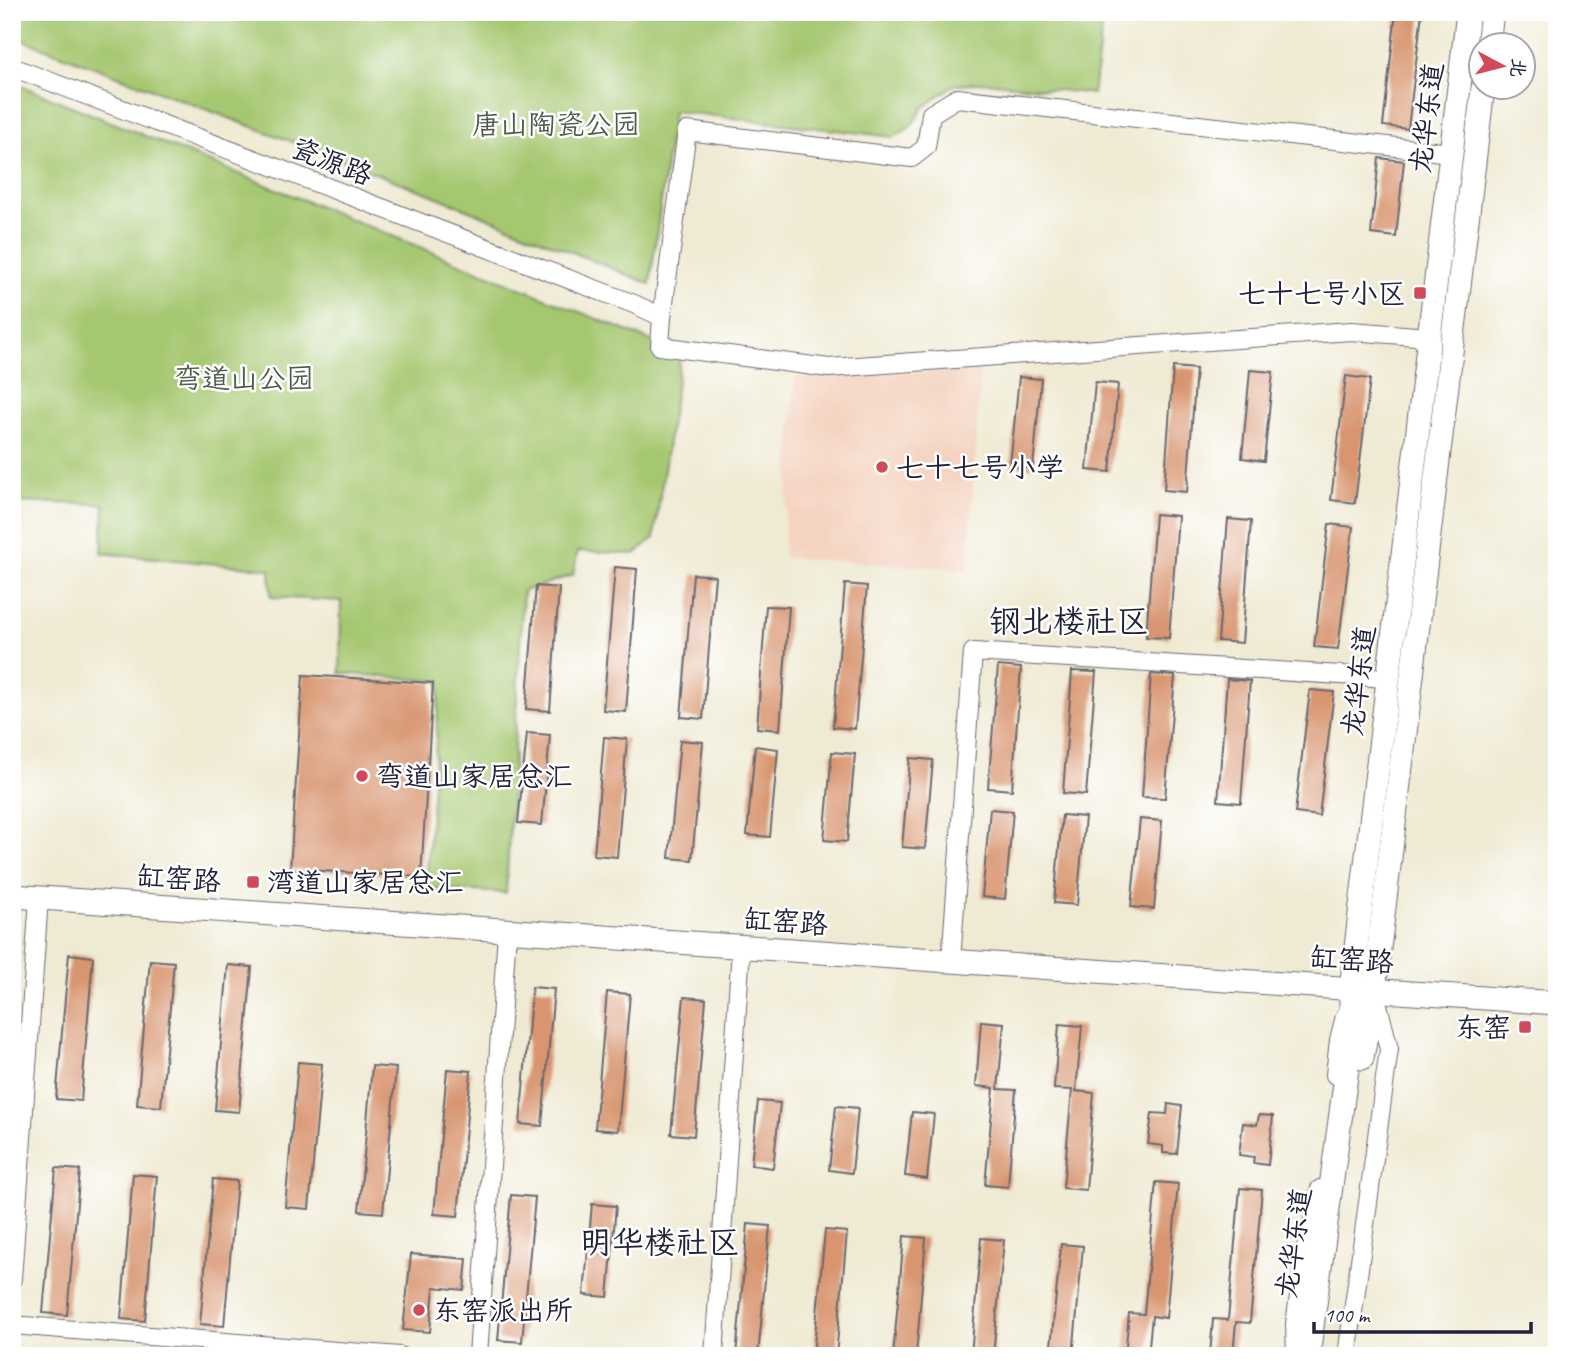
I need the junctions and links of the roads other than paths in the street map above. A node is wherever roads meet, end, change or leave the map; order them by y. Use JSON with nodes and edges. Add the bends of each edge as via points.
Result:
{"nodes":[{"id":1,"x":1468,"y":12,"type":"edge"},
{"id":2,"x":1492,"y":12,"type":"edge"},
{"id":3,"x":1490,"y":32,"type":"edge"},
{"id":4,"x":12,"y":68,"type":"edge"},
{"id":5,"x":1481,"y":102,"type":"edge"},
{"id":6,"x":1451,"y":153,"type":"junction"},
{"id":7,"x":662,"y":317,"type":"junction"},
{"id":8,"x":1429,"y":337,"type":"junction"},
{"id":9,"x":1388,"y":678,"type":"junction"},
{"id":10,"x":12,"y":896,"type":"edge"},
{"id":11,"x":39,"y":898,"type":"junction"},
{"id":12,"x":508,"y":932,"type":"junction"},
{"id":13,"x":741,"y":948,"type":"junction"},
{"id":14,"x":951,"y":962,"type":"junction"},
{"id":15,"x":1351,"y":989,"type":"junction"},
{"id":16,"x":1374,"y":990,"type":"junction"},
{"id":17,"x":1557,"y":1003,"type":"edge"},
{"id":18,"x":12,"y":1279,"type":"edge"},
{"id":19,"x":12,"y":1325,"type":"edge"},
{"id":20,"x":398,"y":1356,"type":"edge"},
{"id":21,"x":478,"y":1356,"type":"edge"},
{"id":22,"x":714,"y":1356,"type":"edge"},
{"id":23,"x":1296,"y":1356,"type":"edge"},
{"id":24,"x":1308,"y":1356,"type":"edge"},
{"id":25,"x":1324,"y":1356,"type":"edge"},
{"id":26,"x":1347,"y":1356,"type":"edge"}],
"edges":[{"from":1,"to":6,"type":"main road","name":"龙华东道"},
{"from":2,"to":3,"type":"main road"},
{"from":4,"to":7,"type":"street","name":"瓷源路"},
{"from":5,"to":16,"type":"main road","name":"龙华东道"},
{"from":6,"to":7,"type":"street","via":[[957,98],[931,114],[926,147],[912,158],[687,131]]},
{"from":6,"to":8,"type":"main road","name":"龙华东道"},
{"from":7,"to":8,"type":"street","via":[[660,346],[829,368],[1351,331]]},
{"from":8,"to":9,"type":"main road","name":"龙华东道"},
{"from":9,"to":14,"type":"street","via":[[973,652]]},
{"from":9,"to":15,"type":"main road","name":"龙华东道"},
{"from":10,"to":11,"type":"main road","name":"缸窑路"},
{"from":11,"to":12,"type":"main road","name":"缸窑路"},
{"from":11,"to":18,"type":"street"},
{"from":12,"to":13,"type":"main road","name":"缸窑路"},
{"from":12,"to":21,"type":"street"},
{"from":13,"to":14,"type":"main road","name":"缸窑路"},
{"from":13,"to":22,"type":"street"},
{"from":14,"to":15,"type":"main road","name":"缸窑路"},
{"from":15,"to":16,"type":"main road","name":"缸窑路"},
{"from":15,"to":23,"type":"street","via":[[1339,1040],[1317,1206],[1307,1240],[1295,1324]]},
{"from":15,"to":24,"type":"main road","name":"龙华东道","via":[[1351,1039]]},
{"from":16,"to":17,"type":"main road","name":"缸窑路"},
{"from":16,"to":25,"type":"main road","name":"龙华东道"},
{"from":16,"to":26,"type":"street","via":[[1389,1049]]},
{"from":19,"to":20,"type":"street"}]}
